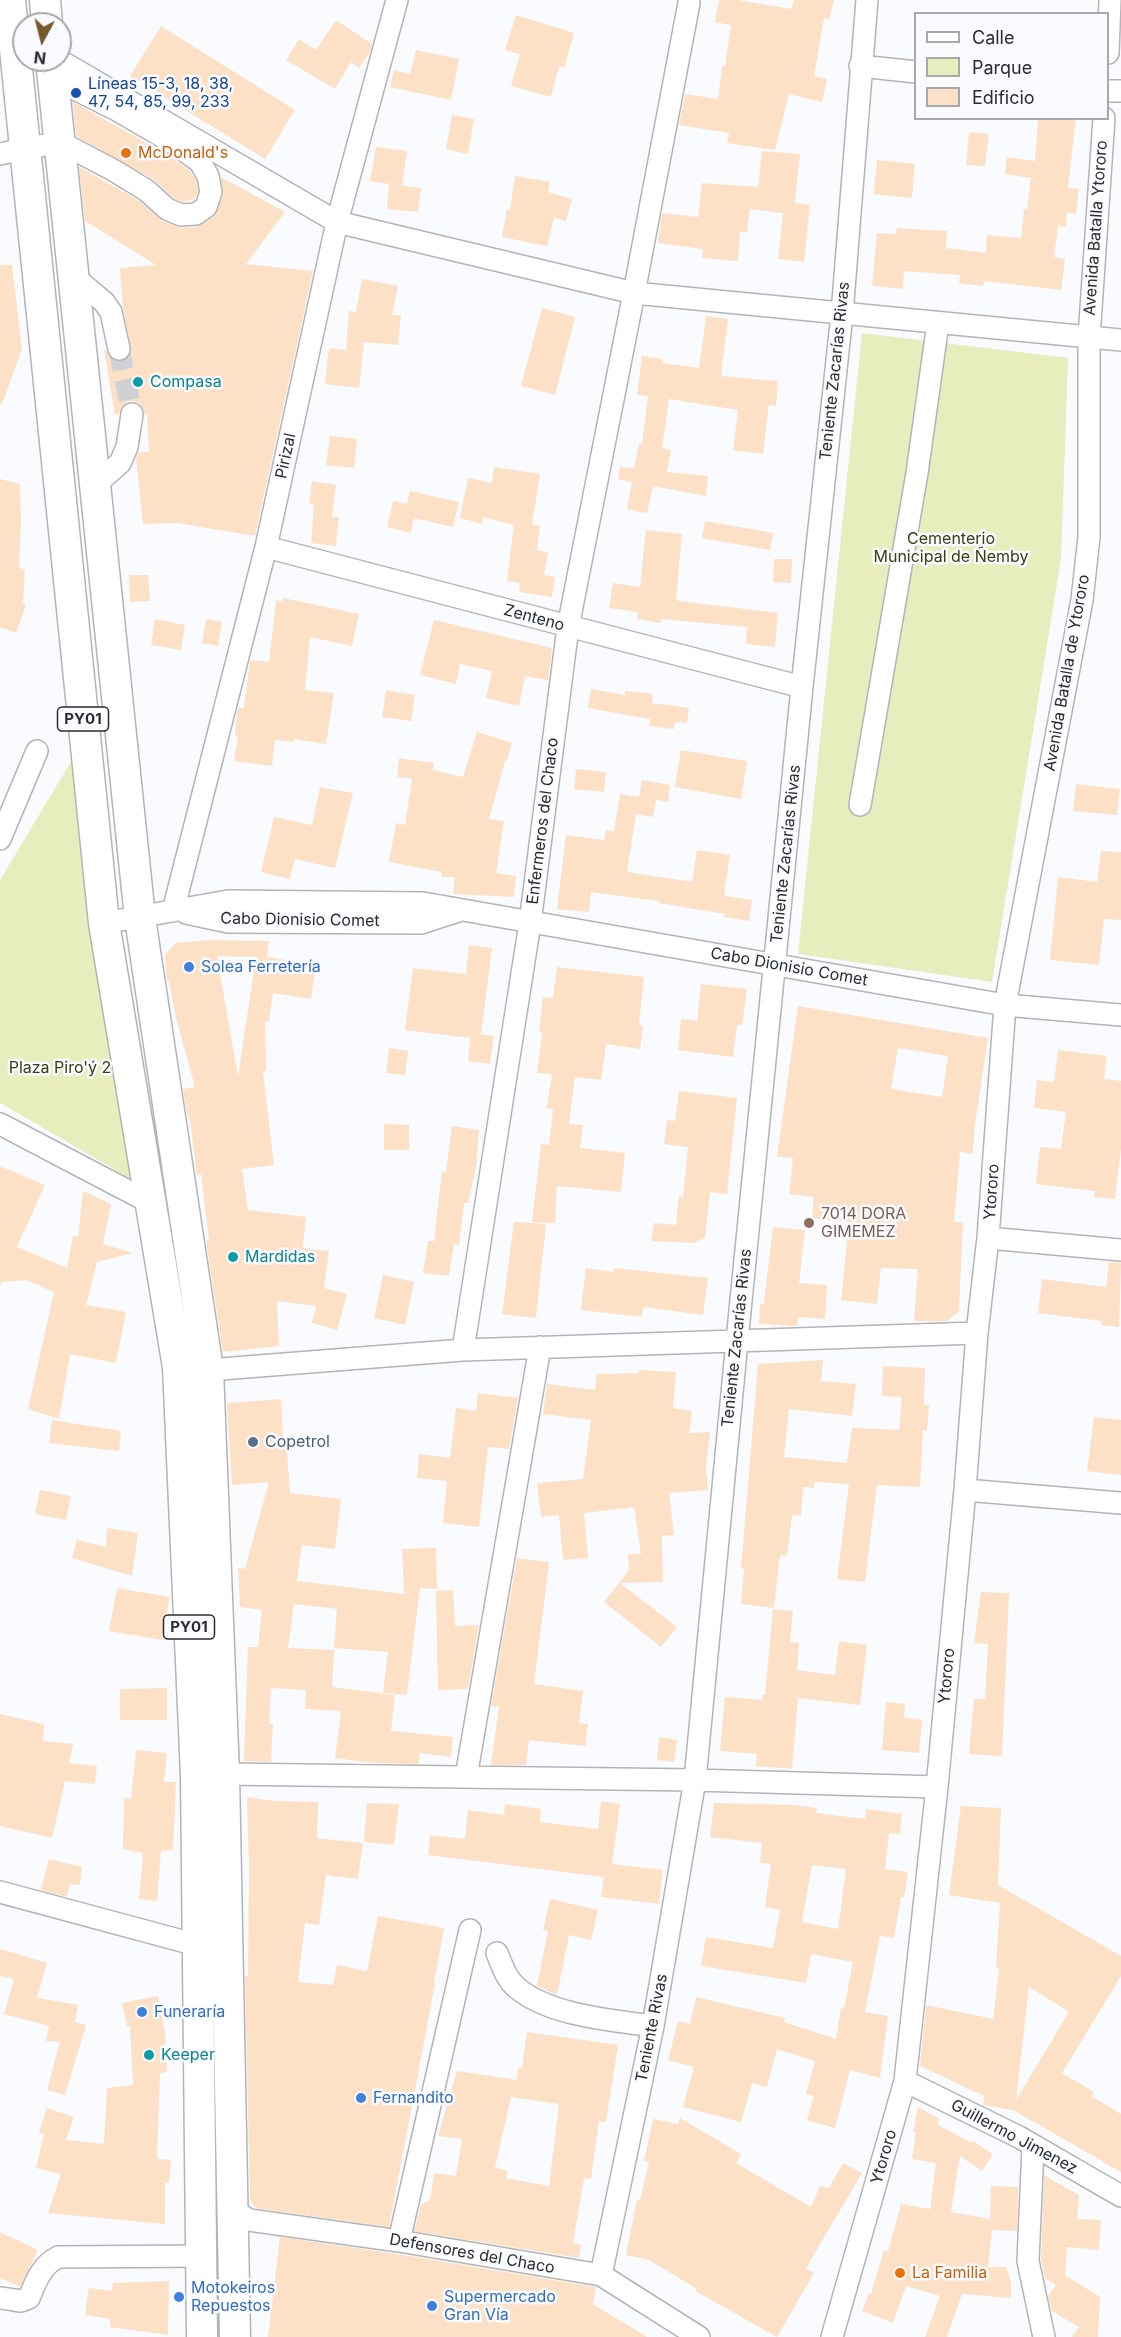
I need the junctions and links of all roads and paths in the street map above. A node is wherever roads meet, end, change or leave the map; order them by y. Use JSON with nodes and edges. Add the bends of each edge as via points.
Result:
{"nodes":[{"id":1,"x":10,"y":0,"type":"edge"},
{"id":2,"x":397,"y":0,"type":"edge"},
{"id":3,"x":867,"y":0,"type":"edge"},
{"id":4,"x":1110,"y":0,"type":"edge"},
{"id":5,"x":688,"y":3,"type":"dead end"},
{"id":6,"x":1109,"y":18,"type":"edge"},
{"id":7,"x":860,"y":66,"type":"junction"},
{"id":8,"x":54,"y":72,"type":"edge"},
{"id":9,"x":62,"y":72,"type":"edge"},
{"id":10,"x":65,"y":72,"type":"edge"},
{"id":11,"x":914,"y":72,"type":"edge"},
{"id":12,"x":1104,"y":120,"type":"edge"},
{"id":13,"x":60,"y":142,"type":"junction"},
{"id":14,"x":13,"y":151,"type":"edge"},
{"id":15,"x":338,"y":222,"type":"junction"},
{"id":16,"x":73,"y":276,"type":"junction"},
{"id":17,"x":634,"y":293,"type":"junction"},
{"id":18,"x":842,"y":314,"type":"junction"},
{"id":19,"x":938,"y":323,"type":"junction"},
{"id":20,"x":1089,"y":338,"type":"junction"},
{"id":21,"x":1121,"y":340,"type":"edge"},
{"id":22,"x":119,"y":349,"type":"tunnel mouth"},
{"id":23,"x":132,"y":414,"type":"tunnel mouth"},
{"id":24,"x":96,"y":499,"type":"junction"},
{"id":25,"x":63,"y":514,"type":"junction"},
{"id":26,"x":266,"y":547,"type":"junction"},
{"id":27,"x":568,"y":627,"type":"junction"},
{"id":28,"x":802,"y":687,"type":"junction"},
{"id":29,"x":38,"y":751,"type":"dead end"},
{"id":30,"x":860,"y":806,"type":"dead end"},
{"id":31,"x":0,"y":839,"type":"edge"},
{"id":32,"x":175,"y":911,"type":"junction"},
{"id":33,"x":140,"y":918,"type":"junction"},
{"id":34,"x":530,"y":922,"type":"junction"},
{"id":35,"x":104,"y":923,"type":"junction"},
{"id":36,"x":775,"y":965,"type":"junction"},
{"id":37,"x":1005,"y":1005,"type":"junction"},
{"id":38,"x":1121,"y":1015,"type":"edge"},
{"id":39,"x":0,"y":1124,"type":"edge"},
{"id":40,"x":151,"y":1203,"type":"junction"},
{"id":41,"x":988,"y":1238,"type":"junction"},
{"id":42,"x":1121,"y":1250,"type":"edge"},
{"id":43,"x":978,"y":1333,"type":"junction"},
{"id":44,"x":736,"y":1341,"type":"junction"},
{"id":45,"x":540,"y":1347,"type":"junction"},
{"id":46,"x":463,"y":1350,"type":"junction"},
{"id":47,"x":208,"y":1370,"type":"junction"},
{"id":48,"x":965,"y":1490,"type":"junction"},
{"id":49,"x":1121,"y":1503,"type":"edge"},
{"id":50,"x":224,"y":1774,"type":"junction"},
{"id":51,"x":466,"y":1777,"type":"junction"},
{"id":52,"x":696,"y":1780,"type":"junction"},
{"id":53,"x":937,"y":1787,"type":"junction"},
{"id":54,"x":0,"y":1892,"type":"edge"},
{"id":55,"x":470,"y":1930,"type":"dead end"},
{"id":56,"x":197,"y":1945,"type":"junction"},
{"id":57,"x":497,"y":1953,"type":"dead end"},
{"id":58,"x":653,"y":2026,"type":"junction"},
{"id":59,"x":905,"y":2081,"type":"junction"},
{"id":60,"x":1033,"y":2146,"type":"junction"},
{"id":61,"x":1121,"y":2196,"type":"edge"},
{"id":62,"x":232,"y":2209,"type":"junction"},
{"id":63,"x":399,"y":2241,"type":"junction"},
{"id":64,"x":202,"y":2256,"type":"junction"},
{"id":65,"x":601,"y":2275,"type":"junction"},
{"id":66,"x":0,"y":2298,"type":"edge"},
{"id":67,"x":202,"y":2337,"type":"edge"},
{"id":68,"x":235,"y":2337,"type":"edge"},
{"id":69,"x":699,"y":2337,"type":"edge"},
{"id":70,"x":832,"y":2337,"type":"edge"},
{"id":71,"x":1044,"y":2337,"type":"edge"}],
"edges":[{"from":1,"to":14,"type":"highway","number":"PY01"},
{"from":2,"to":15,"type":"street","name":"Pirizal"},
{"from":3,"to":7,"type":"street","name":"Teniente Zacarías Rivas"},
{"from":4,"to":6,"type":"street"},
{"from":5,"to":17,"type":"street","name":"Enfermeros del Chaco"},
{"from":7,"to":11,"type":"street"},
{"from":7,"to":18,"type":"street","name":"Teniente Zacarías Rivas"},
{"from":8,"to":13,"type":"highway","number":"PY01"},
{"from":9,"to":13,"type":"street","via":[[200,162],[211,192],[206,207],[196,214],[167,209],[146,190]]},
{"from":10,"to":15,"type":"street"},
{"from":12,"to":20,"type":"street","name":"Avenida Batalla Ytororo"},
{"from":13,"to":14,"type":"street"},
{"from":13,"to":16,"type":"highway","number":"PY01"},
{"from":14,"to":25,"type":"highway","number":"PY01"},
{"from":15,"to":17,"type":"street"},
{"from":15,"to":26,"type":"street","name":"Pirizal"},
{"from":16,"to":22,"type":"street","via":[[111,312]]},
{"from":16,"to":24,"type":"highway","number":"PY01"},
{"from":17,"to":18,"type":"street"},
{"from":17,"to":27,"type":"street","name":"Enfermeros del Chaco"},
{"from":18,"to":19,"type":"street"},
{"from":18,"to":28,"type":"street","name":"Teniente Zacarías Rivas"},
{"from":19,"to":20,"type":"street"},
{"from":19,"to":30,"type":"street","via":[[917,473]]},
{"from":20,"to":21,"type":"street"},
{"from":20,"to":37,"type":"street","name":"Avenida Batalla de Ytororo","via":[[1089,537],[1082,600]]},
{"from":23,"to":24,"type":"street","via":[[127,447]]},
{"from":24,"to":25,"type":"highway"},
{"from":24,"to":33,"type":"highway","number":"PY01"},
{"from":25,"to":35,"type":"highway","number":"PY01"},
{"from":26,"to":27,"type":"street","name":"Zenteno"},
{"from":26,"to":32,"type":"street","name":"Pirizal"},
{"from":27,"to":28,"type":"street","name":"Zenteno"},
{"from":27,"to":34,"type":"street","name":"Enfermeros del Chaco"},
{"from":28,"to":36,"type":"street","name":"Teniente Zacarías Rivas"},
{"from":29,"to":31,"type":"street"},
{"from":32,"to":33,"type":"street","name":"Cabo Dionisio Comet"},
{"from":32,"to":34,"type":"street","name":"Cabo Dionisio Comet","via":[[228,922],[421,923],[459,911]]},
{"from":33,"to":35,"type":"street","name":"Cabo Dionisio Comet"},
{"from":33,"to":47,"type":"highway","number":"PY01"},
{"from":34,"to":36,"type":"street","name":"Cabo Dionisio Comet"},
{"from":34,"to":46,"type":"street","name":"Enfermeros del Chaco"},
{"from":35,"to":40,"type":"highway","number":"PY01"},
{"from":36,"to":37,"type":"street","name":"Cabo Dionisio Comet"},
{"from":36,"to":44,"type":"street","name":"Teniente Zacarías Rivas"},
{"from":37,"to":38,"type":"street","name":"Cabo Dionisio Comet"},
{"from":37,"to":41,"type":"street","name":"Ytororo"},
{"from":39,"to":40,"type":"street"},
{"from":40,"to":56,"type":"highway","number":"PY01","via":[[178,1366],[196,1775]]},
{"from":41,"to":42,"type":"street"},
{"from":41,"to":43,"type":"street","name":"Ytororo"},
{"from":43,"to":44,"type":"street"},
{"from":43,"to":48,"type":"street","name":"Ytororo"},
{"from":44,"to":45,"type":"street"},
{"from":44,"to":52,"type":"street","name":"Teniente Zacarías Rivas"},
{"from":45,"to":46,"type":"street"},
{"from":45,"to":51,"type":"street"},
{"from":46,"to":47,"type":"street"},
{"from":47,"to":50,"type":"highway","number":"PY01"},
{"from":48,"to":49,"type":"street"},
{"from":48,"to":53,"type":"street","name":"Ytororo"},
{"from":50,"to":51,"type":"street"},
{"from":50,"to":62,"type":"highway","number":"PY01"},
{"from":51,"to":52,"type":"street"},
{"from":52,"to":53,"type":"street"},
{"from":52,"to":58,"type":"street","name":"Teniente Rivas"},
{"from":53,"to":59,"type":"street","name":"Ytororo"},
{"from":54,"to":56,"type":"street"},
{"from":55,"to":63,"type":"street"},
{"from":56,"to":64,"type":"highway","number":"PY01"},
{"from":57,"to":58,"type":"street","via":[[516,1988],[540,2002],[576,2014]]},
{"from":58,"to":65,"type":"street","name":"Teniente Rivas"},
{"from":59,"to":60,"type":"street","name":"Guillermo Jimenez"},
{"from":59,"to":70,"type":"street","name":"Ytororo"},
{"from":60,"to":61,"type":"street","name":"Guillermo Jimenez"},
{"from":60,"to":71,"type":"street","via":[[1028,2261]]},
{"from":62,"to":63,"type":"street","name":"Defensores del Chaco","via":[[249,2220]]},
{"from":62,"to":68,"type":"highway","number":"PY01"},
{"from":63,"to":65,"type":"street","name":"Defensores del Chaco"},
{"from":64,"to":66,"type":"street","via":[[58,2257],[40,2273],[29,2298]]},
{"from":64,"to":67,"type":"highway","number":"PY01"},
{"from":65,"to":69,"type":"street","name":"Defensores del Chaco"}]}
